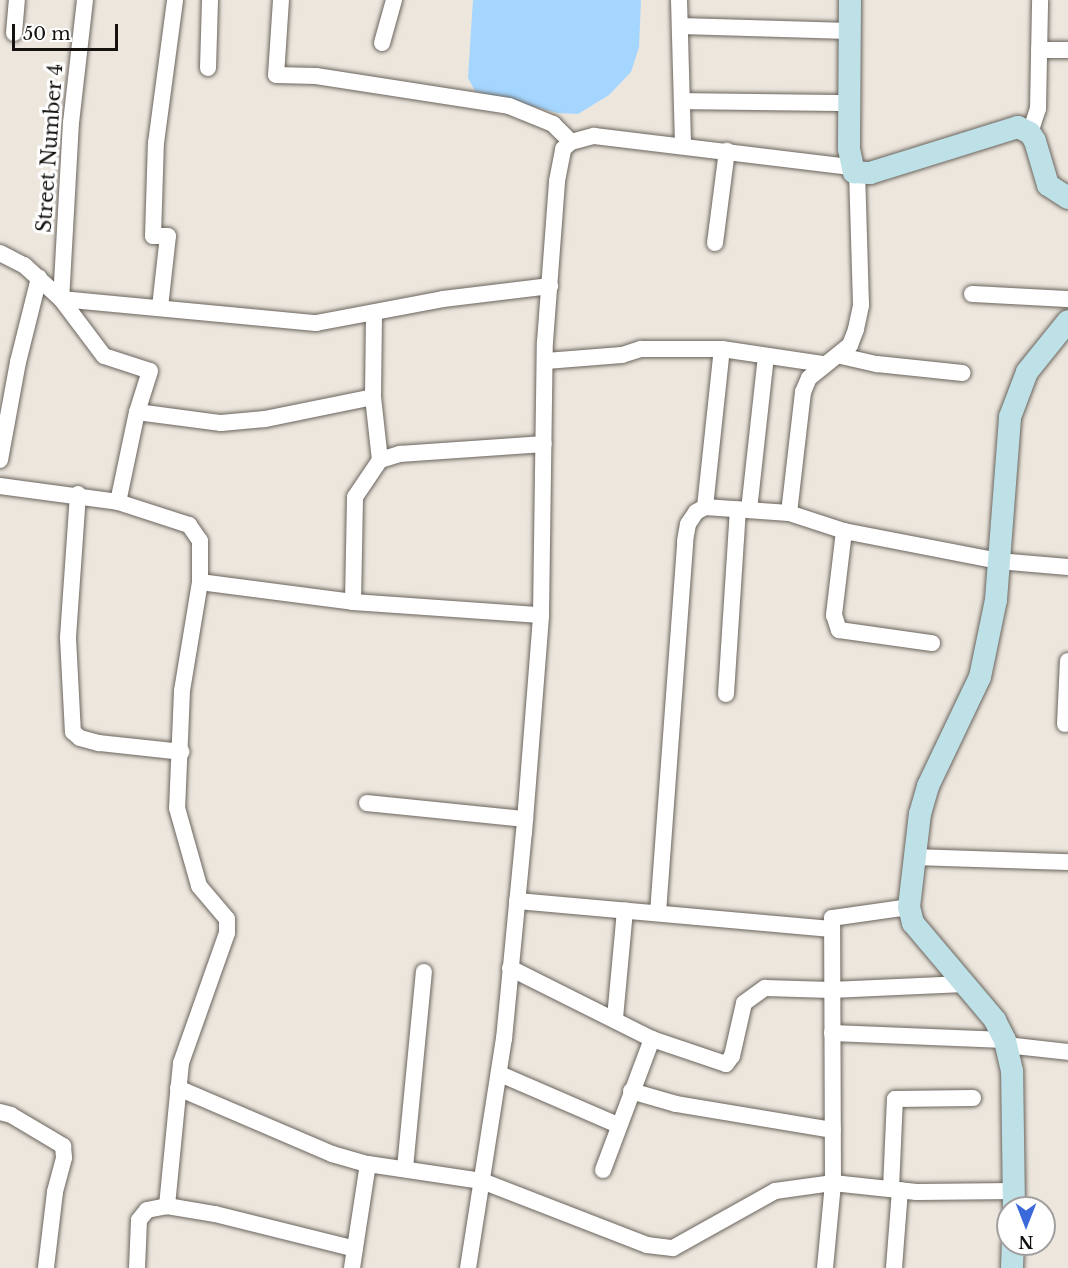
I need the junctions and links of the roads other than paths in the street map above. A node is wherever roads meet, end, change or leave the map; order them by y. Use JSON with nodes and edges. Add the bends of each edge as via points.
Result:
{"nodes":[{"id":1,"x":17,"y":0,"type":"edge"},
{"id":2,"x":85,"y":0,"type":"edge"},
{"id":3,"x":175,"y":0,"type":"edge"},
{"id":4,"x":210,"y":0,"type":"edge"},
{"id":5,"x":280,"y":0,"type":"edge"},
{"id":6,"x":393,"y":0,"type":"edge"},
{"id":7,"x":679,"y":0,"type":"edge"},
{"id":8,"x":850,"y":0,"type":"edge"},
{"id":9,"x":1040,"y":0,"type":"edge"},
{"id":10,"x":680,"y":26,"type":"junction"},
{"id":11,"x":850,"y":31,"type":"junction"},
{"id":12,"x":14,"y":33,"type":"dead end"},
{"id":13,"x":382,"y":43,"type":"dead end"},
{"id":14,"x":1039,"y":50,"type":"junction"},
{"id":15,"x":1068,"y":50,"type":"edge"},
{"id":16,"x":208,"y":68,"type":"dead end"},
{"id":17,"x":682,"y":101,"type":"junction"},
{"id":18,"x":850,"y":103,"type":"junction"},
{"id":19,"x":1030,"y":133,"type":"junction"},
{"id":20,"x":571,"y":142,"type":"junction"},
{"id":21,"x":683,"y":145,"type":"junction"},
{"id":22,"x":727,"y":151,"type":"junction"},
{"id":23,"x":854,"y":171,"type":"junction"},
{"id":24,"x":1068,"y":198,"type":"edge"},
{"id":25,"x":715,"y":243,"type":"dead end"},
{"id":26,"x":0,"y":254,"type":"edge"},
{"id":27,"x":39,"y":278,"type":"junction"},
{"id":28,"x":550,"y":286,"type":"junction"},
{"id":29,"x":972,"y":294,"type":"dead end"},
{"id":30,"x":61,"y":299,"type":"junction"},
{"id":31,"x":1068,"y":299,"type":"edge"},
{"id":32,"x":160,"y":307,"type":"junction"},
{"id":33,"x":374,"y":315,"type":"junction"},
{"id":34,"x":1068,"y":321,"type":"edge"},
{"id":35,"x":722,"y":349,"type":"junction"},
{"id":36,"x":766,"y":356,"type":"junction"},
{"id":37,"x":841,"y":356,"type":"junction"},
{"id":38,"x":546,"y":361,"type":"junction"},
{"id":39,"x":824,"y":364,"type":"junction"},
{"id":40,"x":963,"y":373,"type":"dead end"},
{"id":41,"x":373,"y":397,"type":"junction"},
{"id":42,"x":137,"y":412,"type":"junction"},
{"id":43,"x":544,"y":444,"type":"junction"},
{"id":44,"x":380,"y":459,"type":"junction"},
{"id":45,"x":0,"y":460,"type":"edge"},
{"id":46,"x":0,"y":486,"type":"edge"},
{"id":47,"x":78,"y":494,"type":"junction"},
{"id":48,"x":118,"y":502,"type":"junction"},
{"id":49,"x":705,"y":507,"type":"junction"},
{"id":50,"x":744,"y":510,"type":"junction"},
{"id":51,"x":789,"y":513,"type":"junction"},
{"id":52,"x":844,"y":531,"type":"junction"},
{"id":53,"x":998,"y":561,"type":"junction"},
{"id":54,"x":1068,"y":567,"type":"edge"},
{"id":55,"x":200,"y":582,"type":"junction"},
{"id":56,"x":353,"y":602,"type":"junction"},
{"id":57,"x":541,"y":615,"type":"junction"},
{"id":58,"x":933,"y":643,"type":"dead end"},
{"id":59,"x":1068,"y":661,"type":"edge"},
{"id":60,"x":1067,"y":689,"type":"edge"},
{"id":61,"x":726,"y":694,"type":"dead end"},
{"id":62,"x":1065,"y":724,"type":"dead end"},
{"id":63,"x":182,"y":752,"type":"junction"},
{"id":64,"x":367,"y":803,"type":"dead end"},
{"id":65,"x":525,"y":819,"type":"junction"},
{"id":66,"x":914,"y":857,"type":"junction"},
{"id":67,"x":1068,"y":862,"type":"edge"},
{"id":68,"x":517,"y":901,"type":"junction"},
{"id":69,"x":909,"y":907,"type":"junction"},
{"id":70,"x":625,"y":910,"type":"junction"},
{"id":71,"x":658,"y":913,"type":"junction"},
{"id":72,"x":832,"y":929,"type":"junction"},
{"id":73,"x":510,"y":968,"type":"junction"},
{"id":74,"x":424,"y":972,"type":"dead end"},
{"id":75,"x":964,"y":984,"type":"junction"},
{"id":76,"x":831,"y":990,"type":"junction"},
{"id":77,"x":615,"y":1018,"type":"junction"},
{"id":78,"x":832,"y":1033,"type":"junction"},
{"id":79,"x":652,"y":1039,"type":"junction"},
{"id":80,"x":1006,"y":1042,"type":"junction"},
{"id":81,"x":1068,"y":1052,"type":"edge"},
{"id":82,"x":500,"y":1074,"type":"junction"},
{"id":83,"x":178,"y":1088,"type":"junction"},
{"id":84,"x":631,"y":1091,"type":"junction"},
{"id":85,"x":973,"y":1098,"type":"dead end"},
{"id":86,"x":0,"y":1112,"type":"edge"},
{"id":87,"x":618,"y":1125,"type":"junction"},
{"id":88,"x":833,"y":1130,"type":"junction"},
{"id":89,"x":368,"y":1164,"type":"junction"},
{"id":90,"x":405,"y":1168,"type":"junction"},
{"id":91,"x":603,"y":1170,"type":"dead end"},
{"id":92,"x":482,"y":1181,"type":"junction"},
{"id":93,"x":833,"y":1183,"type":"junction"},
{"id":94,"x":895,"y":1189,"type":"junction"},
{"id":95,"x":1015,"y":1196,"type":"edge"},
{"id":96,"x":996,"y":1197,"type":"edge"},
{"id":97,"x":167,"y":1206,"type":"junction"},
{"id":98,"x":355,"y":1249,"type":"junction"},
{"id":99,"x":46,"y":1268,"type":"edge"},
{"id":100,"x":137,"y":1268,"type":"edge"},
{"id":101,"x":352,"y":1268,"type":"edge"},
{"id":102,"x":468,"y":1268,"type":"edge"},
{"id":103,"x":825,"y":1268,"type":"edge"},
{"id":104,"x":894,"y":1268,"type":"edge"}],
"edges":[{"from":1,"to":12,"type":"street"},
{"from":2,"to":30,"type":"street","name":"Street Number 4","via":[[71,122]]},
{"from":3,"to":32,"type":"street","via":[[156,143],[153,236],[168,236]]},
{"from":4,"to":16,"type":"street"},
{"from":5,"to":20,"type":"street","via":[[276,75],[316,76],[509,106],[553,124]]},
{"from":6,"to":13,"type":"street"},
{"from":7,"to":10,"type":"street"},
{"from":8,"to":11,"type":"main road"},
{"from":9,"to":14,"type":"street"},
{"from":10,"to":11,"type":"street"},
{"from":10,"to":17,"type":"street"},
{"from":11,"to":18,"type":"main road"},
{"from":14,"to":15,"type":"street"},
{"from":14,"to":19,"type":"street","via":[[1038,109]]},
{"from":17,"to":18,"type":"street"},
{"from":17,"to":21,"type":"street"},
{"from":18,"to":23,"type":"main road"},
{"from":19,"to":23,"type":"main road","via":[[1009,128],[870,173]]},
{"from":19,"to":24,"type":"main road","via":[[1048,185]]},
{"from":20,"to":21,"type":"street","via":[[594,136]]},
{"from":20,"to":28,"type":"street","via":[[560,159]]},
{"from":21,"to":22,"type":"street"},
{"from":22,"to":23,"type":"street"},
{"from":22,"to":25,"type":"street"},
{"from":23,"to":37,"type":"street","via":[[861,305],[853,337]]},
{"from":26,"to":27,"type":"street"},
{"from":27,"to":30,"type":"street"},
{"from":27,"to":45,"type":"street"},
{"from":28,"to":33,"type":"street","via":[[443,299]]},
{"from":28,"to":38,"type":"street"},
{"from":29,"to":31,"type":"street"},
{"from":30,"to":32,"type":"street"},
{"from":30,"to":42,"type":"street","via":[[104,356],[150,371]]},
{"from":32,"to":33,"type":"street","via":[[307,323]]},
{"from":33,"to":41,"type":"street"},
{"from":34,"to":53,"type":"main road","via":[[1027,372],[1010,417]]},
{"from":35,"to":36,"type":"street"},
{"from":35,"to":38,"type":"street","via":[[641,349],[622,355]]},
{"from":35,"to":49,"type":"street"},
{"from":36,"to":39,"type":"street"},
{"from":36,"to":50,"type":"street"},
{"from":37,"to":39,"type":"street"},
{"from":37,"to":40,"type":"street"},
{"from":38,"to":43,"type":"street"},
{"from":39,"to":51,"type":"street","via":[[809,378],[803,392]]},
{"from":41,"to":42,"type":"street","via":[[265,419],[221,423]]},
{"from":41,"to":44,"type":"street"},
{"from":42,"to":48,"type":"street"},
{"from":43,"to":44,"type":"street","via":[[400,454]]},
{"from":43,"to":57,"type":"street"},
{"from":44,"to":56,"type":"street","via":[[355,497]]},
{"from":46,"to":47,"type":"street"},
{"from":47,"to":48,"type":"street"},
{"from":47,"to":63,"type":"street","via":[[68,638],[73,732],[99,743]]},
{"from":48,"to":55,"type":"street","via":[[189,525],[200,541]]},
{"from":49,"to":50,"type":"street"},
{"from":49,"to":71,"type":"street","via":[[688,524],[685,541]]},
{"from":50,"to":51,"type":"street"},
{"from":50,"to":61,"type":"street"},
{"from":51,"to":52,"type":"street"},
{"from":52,"to":53,"type":"street"},
{"from":52,"to":58,"type":"street","via":[[834,615],[840,630]]},
{"from":53,"to":54,"type":"street"},
{"from":53,"to":66,"type":"main road","via":[[996,600],[980,677],[928,786]]},
{"from":55,"to":56,"type":"street"},
{"from":55,"to":63,"type":"street","via":[[183,691]]},
{"from":56,"to":57,"type":"street"},
{"from":57,"to":65,"type":"street"},
{"from":59,"to":60,"type":"street"},
{"from":60,"to":62,"type":"street"},
{"from":63,"to":83,"type":"street","via":[[177,808],[181,827],[199,886],[228,919],[228,933],[181,1063]]},
{"from":64,"to":65,"type":"street"},
{"from":65,"to":68,"type":"street"},
{"from":66,"to":67,"type":"street"},
{"from":66,"to":69,"type":"main road"},
{"from":68,"to":70,"type":"street"},
{"from":68,"to":73,"type":"street"},
{"from":69,"to":72,"type":"street","via":[[838,915],[832,918]]},
{"from":69,"to":75,"type":"main road","via":[[913,923]]},
{"from":70,"to":71,"type":"street"},
{"from":70,"to":77,"type":"street"},
{"from":71,"to":72,"type":"street"},
{"from":72,"to":76,"type":"street"},
{"from":73,"to":77,"type":"street"},
{"from":73,"to":82,"type":"street"},
{"from":74,"to":90,"type":"street"},
{"from":75,"to":76,"type":"street"},
{"from":75,"to":80,"type":"main road","via":[[995,1020]]},
{"from":76,"to":78,"type":"street"},
{"from":76,"to":79,"type":"street","via":[[756,991],[744,1003],[732,1056],[726,1064]]},
{"from":77,"to":79,"type":"street"},
{"from":78,"to":80,"type":"street"},
{"from":78,"to":88,"type":"street"},
{"from":79,"to":84,"type":"street"},
{"from":80,"to":81,"type":"street"},
{"from":80,"to":95,"type":"main road","via":[[1012,1071]]},
{"from":82,"to":87,"type":"street"},
{"from":82,"to":92,"type":"street"},
{"from":83,"to":89,"type":"street","via":[[332,1154]]},
{"from":83,"to":97,"type":"street"},
{"from":84,"to":87,"type":"street"},
{"from":84,"to":88,"type":"street","via":[[676,1104]]},
{"from":85,"to":94,"type":"street","via":[[895,1099]]},
{"from":86,"to":99,"type":"street","via":[[63,1146]]},
{"from":87,"to":91,"type":"street"},
{"from":88,"to":93,"type":"street"},
{"from":89,"to":90,"type":"street"},
{"from":89,"to":98,"type":"street"},
{"from":90,"to":92,"type":"street"},
{"from":92,"to":93,"type":"street","via":[[660,1249],[673,1248],[775,1191]]},
{"from":92,"to":102,"type":"street"},
{"from":93,"to":94,"type":"street"},
{"from":93,"to":103,"type":"street"},
{"from":94,"to":96,"type":"street"},
{"from":94,"to":104,"type":"street"},
{"from":97,"to":98,"type":"street"},
{"from":97,"to":100,"type":"street","via":[[147,1210],[139,1220]]},
{"from":98,"to":101,"type":"street"}]}
